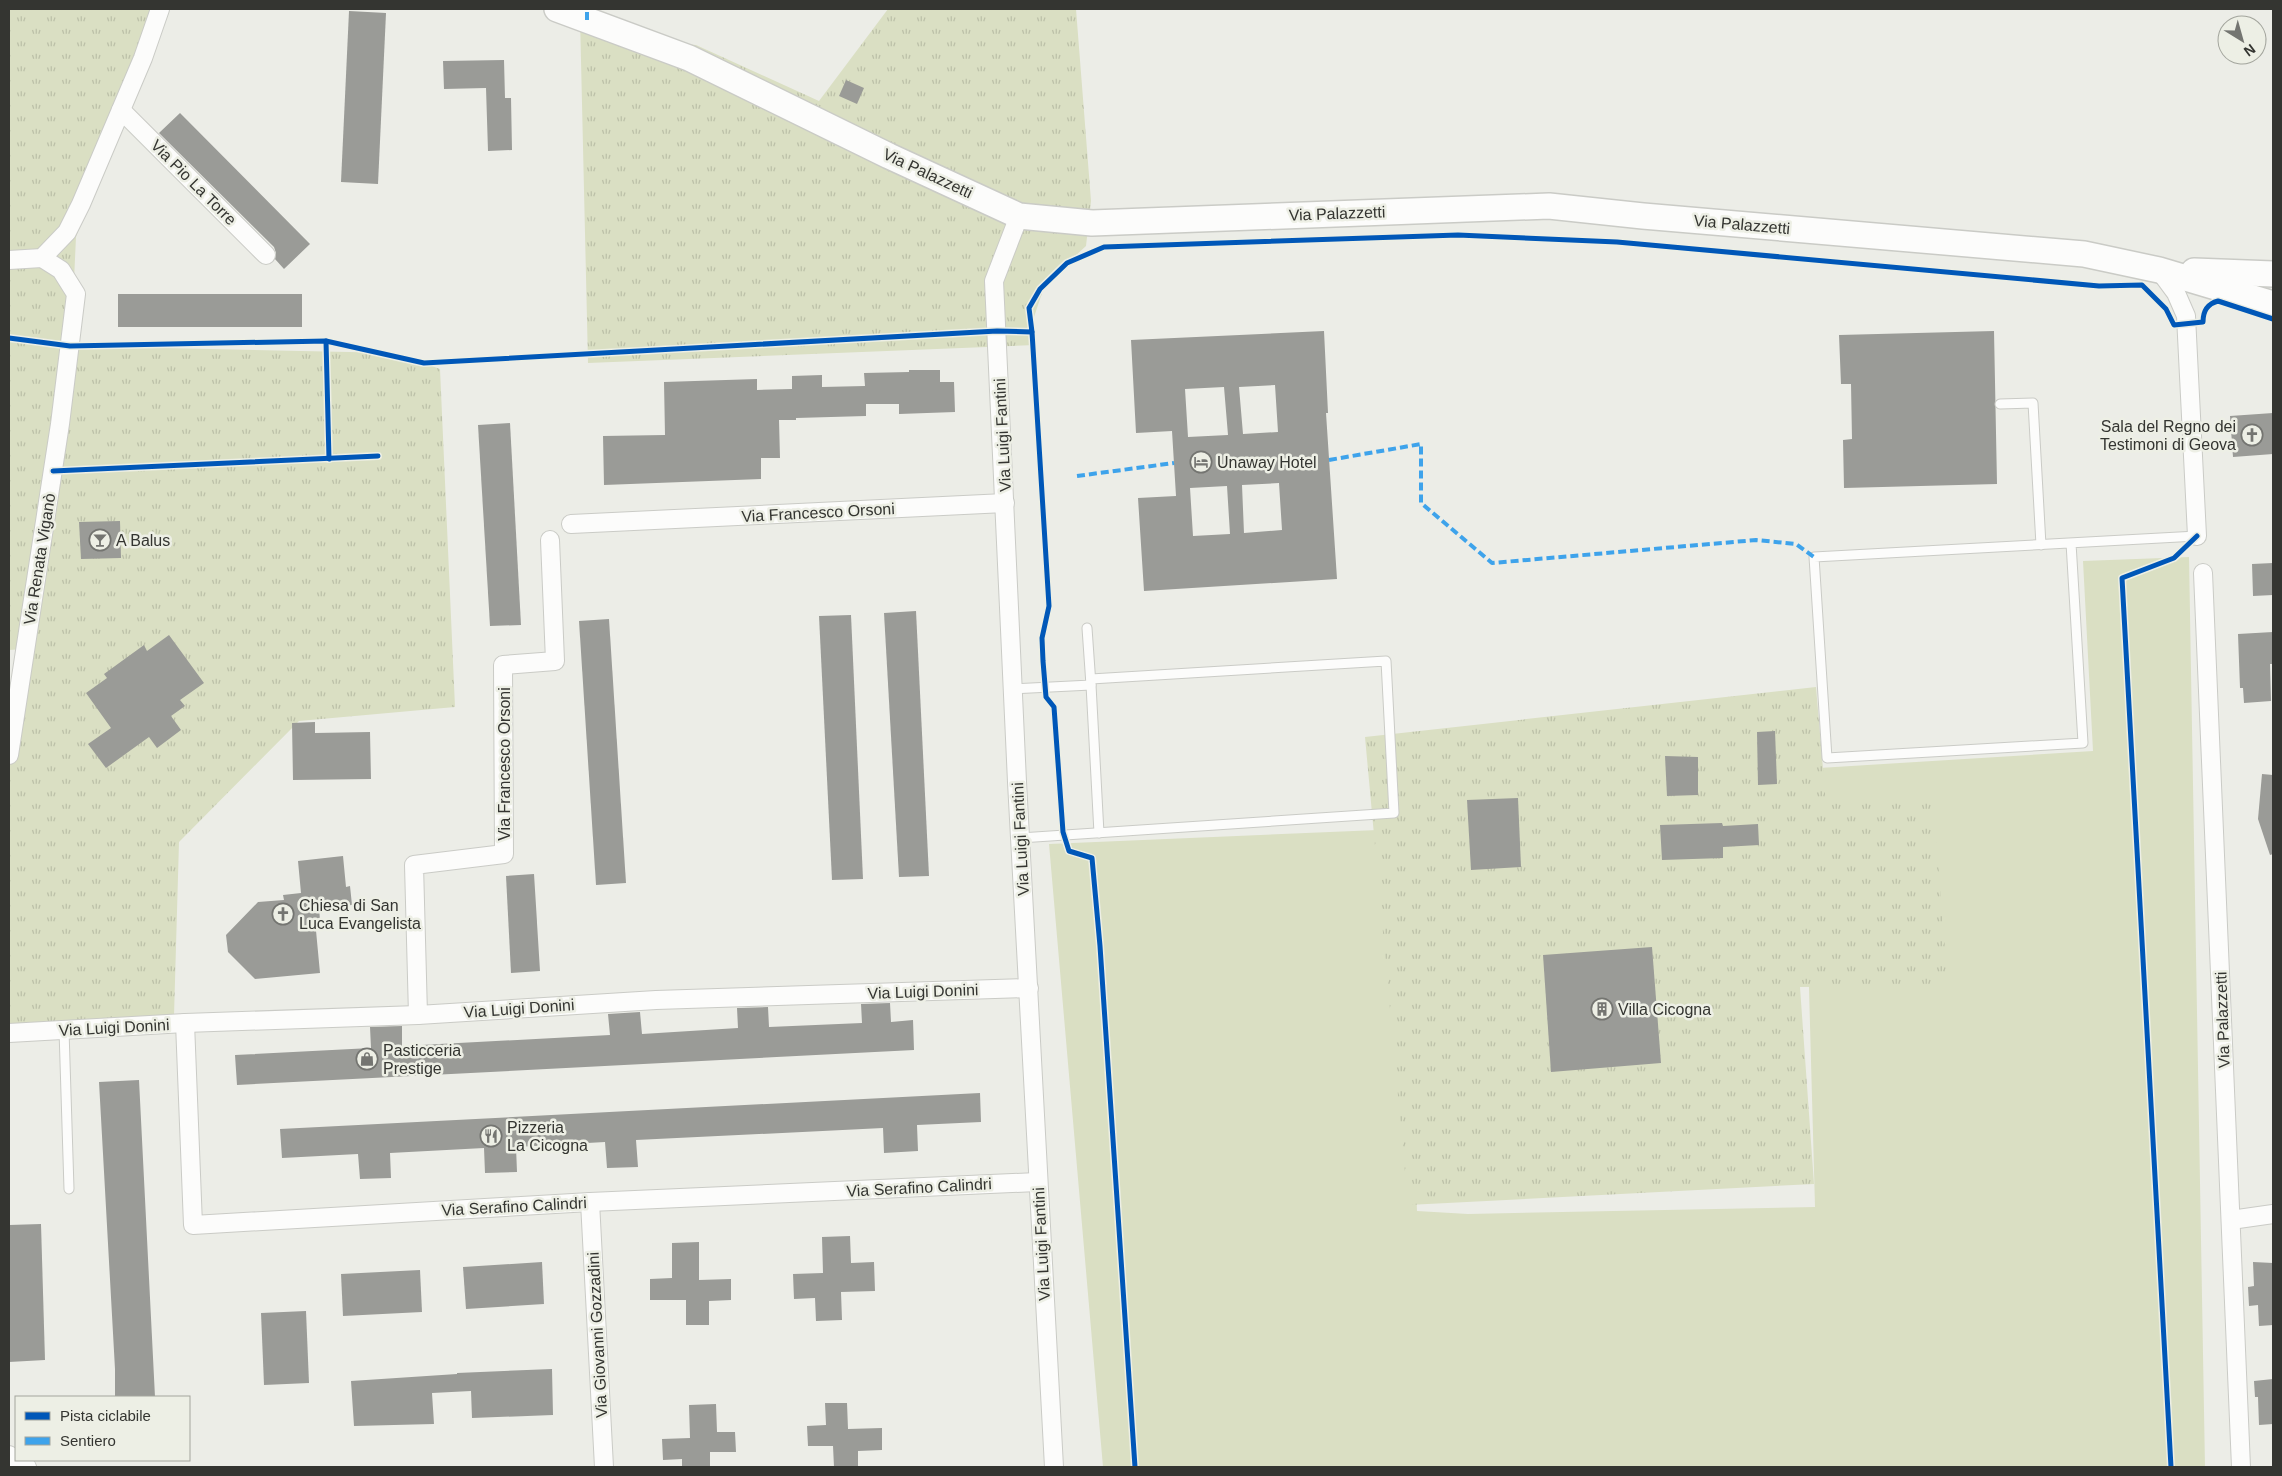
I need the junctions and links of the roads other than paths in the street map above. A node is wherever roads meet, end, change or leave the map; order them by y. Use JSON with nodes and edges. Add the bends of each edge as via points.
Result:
{"nodes":[{"id":1,"x":160,"y":9,"type":"edge"},
{"id":2,"x":557,"y":9,"type":"edge"},
{"id":3,"x":121,"y":110,"type":"junction"},
{"id":4,"x":1019,"y":216,"type":"junction"},
{"id":5,"x":266,"y":255,"type":"dead end"},
{"id":6,"x":42,"y":258,"type":"junction"},
{"id":7,"x":9,"y":260,"type":"edge"},
{"id":8,"x":2159,"y":270,"type":"junction"},
{"id":9,"x":2273,"y":274,"type":"edge"},
{"id":10,"x":2273,"y":278,"type":"edge"},
{"id":11,"x":2213,"y":286,"type":"junction"},
{"id":12,"x":2273,"y":299,"type":"edge"},
{"id":13,"x":2273,"y":304,"type":"edge"},
{"id":14,"x":2186,"y":316,"type":"junction"},
{"id":15,"x":2000,"y":404,"type":"dead end"},
{"id":16,"x":1005,"y":503,"type":"junction"},
{"id":17,"x":571,"y":524,"type":"dead end"},
{"id":18,"x":2197,"y":536,"type":"joint"},
{"id":19,"x":550,"y":540,"type":"dead end"},
{"id":20,"x":2071,"y":544,"type":"junction"},
{"id":21,"x":2041,"y":545,"type":"junction"},
{"id":22,"x":2203,"y":573,"type":"dead end"},
{"id":23,"x":1087,"y":628,"type":"dead end"},
{"id":24,"x":1091,"y":682,"type":"junction"},
{"id":25,"x":1013,"y":689,"type":"junction"},
{"id":26,"x":12,"y":719,"type":"edge"},
{"id":27,"x":9,"y":755,"type":"edge"},
{"id":28,"x":1099,"y":833,"type":"junction"},
{"id":29,"x":1020,"y":838,"type":"junction"},
{"id":30,"x":1029,"y":988,"type":"junction"},
{"id":31,"x":418,"y":1015,"type":"junction"},
{"id":32,"x":185,"y":1023,"type":"junction"},
{"id":33,"x":64,"y":1030,"type":"junction"},
{"id":34,"x":9,"y":1034,"type":"edge"},
{"id":35,"x":1037,"y":1182,"type":"junction"},
{"id":36,"x":69,"y":1189,"type":"dead end"},
{"id":37,"x":590,"y":1202,"type":"junction"},
{"id":38,"x":2273,"y":1214,"type":"edge"},
{"id":39,"x":2231,"y":1220,"type":"junction"},
{"id":40,"x":604,"y":1467,"type":"edge"},
{"id":41,"x":1054,"y":1467,"type":"edge"},
{"id":42,"x":2241,"y":1467,"type":"edge"}],
"edges":[{"from":1,"to":3,"type":"street"},
{"from":2,"to":4,"type":"main road","name":"Via Palazzetti","via":[[690,58]]},
{"from":3,"to":5,"type":"street","name":"Via Pio La Torre"},
{"from":3,"to":6,"type":"street","via":[[81,204],[66,232]]},
{"from":4,"to":8,"type":"main road","name":"Via Palazzetti","via":[[1092,224],[1549,206],[2084,254]]},
{"from":4,"to":16,"type":"street","name":"Via Luigi Fantini","via":[[994,281]]},
{"from":6,"to":7,"type":"street"},
{"from":6,"to":26,"type":"street","name":"Via Renata Viganò","via":[[61,270],[76,294],[60,424]]},
{"from":8,"to":9,"type":"main road","name":"Via Palazzetti"},
{"from":8,"to":11,"type":"main road","name":"Via Palazzetti"},
{"from":8,"to":14,"type":"street","via":[[2176,293]]},
{"from":10,"to":12,"type":"main road"},
{"from":11,"to":13,"type":"main road","name":"Via Palazzetti"},
{"from":11,"to":14,"type":"street","via":[[2194,299]]},
{"from":14,"to":18,"type":"street"},
{"from":15,"to":21,"type":"lane","via":[[2033,403]]},
{"from":16,"to":17,"type":"street","name":"Via Francesco Orsoni"},
{"from":16,"to":25,"type":"street","name":"Via Luigi Fantini"},
{"from":18,"to":20,"type":"lane"},
{"from":19,"to":31,"type":"street","name":"Via Francesco Orsoni","via":[[555,660],[503,665],[504,854],[414,865]]},
{"from":20,"to":21,"type":"lane"},
{"from":20,"to":21,"type":"lane","via":[[2083,742],[1827,758],[1814,557]]},
{"from":22,"to":39,"type":"street","name":"Via Palazzetti"},
{"from":23,"to":24,"type":"lane"},
{"from":24,"to":25,"type":"lane"},
{"from":24,"to":28,"type":"lane"},
{"from":24,"to":28,"type":"lane","via":[[1386,661],[1394,813]]},
{"from":25,"to":29,"type":"street","name":"Via Luigi Fantini"},
{"from":26,"to":27,"type":"street","name":"Via Renata Viganò"},
{"from":28,"to":29,"type":"lane"},
{"from":29,"to":30,"type":"street","name":"Via Luigi Fantini"},
{"from":30,"to":31,"type":"street","name":"Via Luigi Donini","via":[[656,1000]]},
{"from":30,"to":35,"type":"street","name":"Via Luigi Fantini"},
{"from":31,"to":32,"type":"street","name":"Via Luigi Donini"},
{"from":32,"to":33,"type":"street","name":"Via Luigi Donini"},
{"from":32,"to":37,"type":"street","name":"Via Serafino Calindri","via":[[193,1225]]},
{"from":33,"to":34,"type":"street","name":"Via Luigi Donini"},
{"from":33,"to":36,"type":"lane"},
{"from":35,"to":37,"type":"street","name":"Via Serafino Calindri"},
{"from":35,"to":41,"type":"street","name":"Via Luigi Fantini"},
{"from":37,"to":40,"type":"street","name":"Via Giovanni Gozzadini"},
{"from":38,"to":39,"type":"street"},
{"from":39,"to":42,"type":"street","name":"Via Palazzetti"}]}
